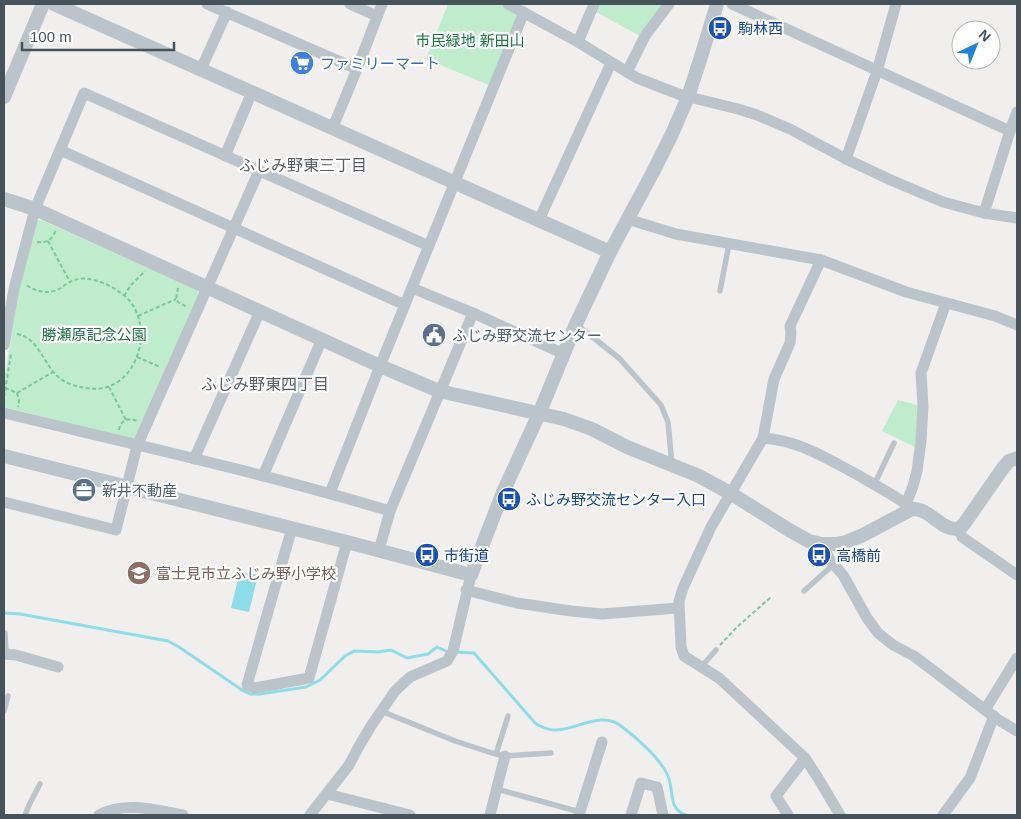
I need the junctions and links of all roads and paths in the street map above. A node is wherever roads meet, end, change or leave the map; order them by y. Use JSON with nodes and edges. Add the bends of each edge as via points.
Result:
{"nodes":[{"id":1,"x":43,"y":4,"type":"edge"},
{"id":2,"x":54,"y":4,"type":"edge"},
{"id":3,"x":207,"y":4,"type":"edge"},
{"id":4,"x":350,"y":4,"type":"edge"},
{"id":5,"x":382,"y":4,"type":"edge"},
{"id":6,"x":508,"y":4,"type":"edge"},
{"id":7,"x":594,"y":4,"type":"edge"},
{"id":8,"x":669,"y":4,"type":"edge"},
{"id":9,"x":718,"y":4,"type":"edge"},
{"id":10,"x":732,"y":4,"type":"edge"},
{"id":11,"x":896,"y":4,"type":"edge"},
{"id":12,"x":227,"y":12,"type":"junction"},
{"id":13,"x":524,"y":12,"type":"junction"},
{"id":14,"x":377,"y":16,"type":"junction"},
{"id":15,"x":578,"y":42,"type":"junction"},
{"id":16,"x":610,"y":62,"type":"junction"},
{"id":17,"x":357,"y":69,"type":"junction"},
{"id":18,"x":201,"y":70,"type":"junction"},
{"id":19,"x":878,"y":71,"type":"junction"},
{"id":20,"x":626,"y":72,"type":"junction"},
{"id":21,"x":252,"y":92,"type":"junction"},
{"id":22,"x":4,"y":97,"type":"edge"},
{"id":23,"x":688,"y":97,"type":"junction"},
{"id":24,"x":1017,"y":112,"type":"edge"},
{"id":25,"x":332,"y":128,"type":"junction"},
{"id":26,"x":1010,"y":131,"type":"junction"},
{"id":27,"x":60,"y":150,"type":"junction"},
{"id":28,"x":225,"y":156,"type":"junction"},
{"id":29,"x":846,"y":159,"type":"junction"},
{"id":30,"x":259,"y":171,"type":"junction"},
{"id":31,"x":454,"y":183,"type":"junction"},
{"id":32,"x":4,"y":199,"type":"edge"},
{"id":33,"x":35,"y":209,"type":"junction"},
{"id":34,"x":984,"y":213,"type":"junction"},
{"id":35,"x":1017,"y":218,"type":"edge"},
{"id":36,"x":627,"y":219,"type":"junction"},
{"id":37,"x":540,"y":220,"type":"junction"},
{"id":38,"x":234,"y":229,"type":"junction"},
{"id":39,"x":62,"y":232,"type":"dead end"},
{"id":40,"x":34,"y":241,"type":"dead end"},
{"id":41,"x":48,"y":241,"type":"junction"},
{"id":42,"x":729,"y":244,"type":"junction"},
{"id":43,"x":429,"y":246,"type":"junction"},
{"id":44,"x":610,"y":252,"type":"junction"},
{"id":45,"x":821,"y":260,"type":"junction"},
{"id":46,"x":145,"y":270,"type":"dead end"},
{"id":47,"x":70,"y":282,"type":"junction"},
{"id":48,"x":179,"y":285,"type":"dead end"},
{"id":49,"x":14,"y":286,"type":"edge"},
{"id":50,"x":208,"y":287,"type":"junction"},
{"id":51,"x":412,"y":288,"type":"junction"},
{"id":52,"x":720,"y":291,"type":"dead end"},
{"id":53,"x":124,"y":296,"type":"junction"},
{"id":54,"x":176,"y":299,"type":"junction"},
{"id":55,"x":191,"y":303,"type":"dead end"},
{"id":56,"x":946,"y":303,"type":"junction"},
{"id":57,"x":405,"y":305,"type":"junction"},
{"id":58,"x":260,"y":311,"type":"junction"},
{"id":59,"x":473,"y":313,"type":"junction"},
{"id":60,"x":138,"y":316,"type":"junction"},
{"id":61,"x":576,"y":324,"type":"junction"},
{"id":62,"x":1017,"y":325,"type":"edge"},
{"id":63,"x":15,"y":333,"type":"dead end"},
{"id":64,"x":322,"y":339,"type":"junction"},
{"id":65,"x":8,"y":348,"type":"edge"},
{"id":66,"x":564,"y":354,"type":"junction"},
{"id":67,"x":137,"y":357,"type":"junction"},
{"id":68,"x":380,"y":366,"type":"junction"},
{"id":69,"x":162,"y":368,"type":"dead end"},
{"id":70,"x":53,"y":372,"type":"junction"},
{"id":71,"x":109,"y":387,"type":"junction"},
{"id":72,"x":5,"y":388,"type":"junction"},
{"id":73,"x":439,"y":391,"type":"junction"},
{"id":74,"x":17,"y":394,"type":"junction"},
{"id":75,"x":4,"y":397,"type":"edge"},
{"id":76,"x":18,"y":407,"type":"dead end"},
{"id":77,"x":4,"y":413,"type":"edge"},
{"id":78,"x":539,"y":414,"type":"junction"},
{"id":79,"x":126,"y":420,"type":"junction"},
{"id":80,"x":136,"y":427,"type":"dead end"},
{"id":81,"x":123,"y":434,"type":"dead end"},
{"id":82,"x":764,"y":438,"type":"junction"},
{"id":83,"x":894,"y":443,"type":"dead end"},
{"id":84,"x":137,"y":446,"type":"junction"},
{"id":85,"x":4,"y":456,"type":"edge"},
{"id":86,"x":1017,"y":458,"type":"edge"},
{"id":87,"x":194,"y":459,"type":"junction"},
{"id":88,"x":672,"y":465,"type":"junction"},
{"id":89,"x":262,"y":476,"type":"junction"},
{"id":90,"x":874,"y":485,"type":"junction"},
{"id":91,"x":126,"y":486,"type":"junction"},
{"id":92,"x":330,"y":493,"type":"junction"},
{"id":93,"x":730,"y":493,"type":"junction"},
{"id":94,"x":4,"y":502,"type":"edge"},
{"id":95,"x":909,"y":506,"type":"junction"},
{"id":96,"x":390,"y":511,"type":"junction"},
{"id":97,"x":292,"y":528,"type":"junction"},
{"id":98,"x":959,"y":529,"type":"junction"},
{"id":99,"x":347,"y":542,"type":"junction"},
{"id":100,"x":822,"y":544,"type":"junction"},
{"id":101,"x":379,"y":550,"type":"junction"},
{"id":102,"x":834,"y":564,"type":"junction"},
{"id":103,"x":471,"y":575,"type":"junction"},
{"id":104,"x":1017,"y":575,"type":"edge"},
{"id":105,"x":466,"y":590,"type":"junction"},
{"id":106,"x":804,"y":591,"type":"dead end"},
{"id":107,"x":771,"y":597,"type":"dead end"},
{"id":108,"x":678,"y":608,"type":"junction"},
{"id":109,"x":5,"y":633,"type":"dead end"},
{"id":110,"x":716,"y":650,"type":"joint"},
{"id":111,"x":5,"y":654,"type":"edge"},
{"id":112,"x":1017,"y":658,"type":"edge"},
{"id":113,"x":58,"y":667,"type":"dead end"},
{"id":114,"x":700,"y":667,"type":"junction"},
{"id":115,"x":8,"y":696,"type":"dead end"},
{"id":116,"x":4,"y":711,"type":"edge"},
{"id":117,"x":381,"y":712,"type":"junction"},
{"id":118,"x":989,"y":713,"type":"junction"},
{"id":119,"x":508,"y":716,"type":"dead end"},
{"id":120,"x":1017,"y":731,"type":"edge"},
{"id":121,"x":602,"y":742,"type":"dead end"},
{"id":122,"x":551,"y":753,"type":"dead end"},
{"id":123,"x":501,"y":755,"type":"junction"},
{"id":124,"x":805,"y":758,"type":"junction"},
{"id":125,"x":40,"y":784,"type":"dead end"},
{"id":126,"x":497,"y":790,"type":"junction"},
{"id":127,"x":327,"y":794,"type":"junction"},
{"id":128,"x":168,"y":814,"type":"edge"},
{"id":129,"x":579,"y":814,"type":"edge"},
{"id":130,"x":25,"y":815,"type":"edge"},
{"id":131,"x":99,"y":815,"type":"edge"},
{"id":132,"x":183,"y":815,"type":"edge"},
{"id":133,"x":310,"y":815,"type":"edge"},
{"id":134,"x":410,"y":815,"type":"edge"},
{"id":135,"x":490,"y":815,"type":"edge"},
{"id":136,"x":631,"y":815,"type":"edge"},
{"id":137,"x":664,"y":815,"type":"edge"},
{"id":138,"x":788,"y":815,"type":"edge"},
{"id":139,"x":840,"y":815,"type":"edge"},
{"id":140,"x":943,"y":815,"type":"edge"}],
"edges":[{"from":1,"to":22,"type":"street"},
{"from":2,"to":18,"type":"street"},
{"from":3,"to":12,"type":"street"},
{"from":4,"to":14,"type":"street"},
{"from":5,"to":14,"type":"street"},
{"from":6,"to":13,"type":"street"},
{"from":7,"to":15,"type":"street"},
{"from":8,"to":20,"type":"street","via":[[645,36]]},
{"from":9,"to":23,"type":"street"},
{"from":10,"to":19,"type":"street"},
{"from":11,"to":19,"type":"street"},
{"from":12,"to":17,"type":"street"},
{"from":12,"to":18,"type":"street"},
{"from":13,"to":15,"type":"street"},
{"from":13,"to":31,"type":"street"},
{"from":14,"to":17,"type":"street"},
{"from":15,"to":16,"type":"street"},
{"from":16,"to":20,"type":"street"},
{"from":16,"to":37,"type":"street"},
{"from":17,"to":25,"type":"street"},
{"from":18,"to":21,"type":"street"},
{"from":19,"to":26,"type":"street"},
{"from":19,"to":29,"type":"street"},
{"from":20,"to":23,"type":"street"},
{"from":21,"to":25,"type":"street"},
{"from":21,"to":28,"type":"street"},
{"from":23,"to":29,"type":"street","via":[[758,115]]},
{"from":23,"to":36,"type":"street","via":[[657,165]]},
{"from":24,"to":26,"type":"street"},
{"from":25,"to":31,"type":"street"},
{"from":26,"to":34,"type":"street"},
{"from":27,"to":28,"type":"street","via":[[84,93]]},
{"from":27,"to":33,"type":"street"},
{"from":27,"to":38,"type":"street"},
{"from":28,"to":30,"type":"street"},
{"from":29,"to":34,"type":"street","via":[[944,202]]},
{"from":30,"to":38,"type":"street"},
{"from":30,"to":43,"type":"street"},
{"from":31,"to":37,"type":"street"},
{"from":31,"to":43,"type":"street"},
{"from":32,"to":33,"type":"street"},
{"from":33,"to":49,"type":"street"},
{"from":33,"to":50,"type":"street"},
{"from":34,"to":35,"type":"street"},
{"from":36,"to":42,"type":"street","via":[[676,234]]},
{"from":36,"to":44,"type":"street"},
{"from":37,"to":44,"type":"street"},
{"from":38,"to":50,"type":"street"},
{"from":38,"to":57,"type":"street"},
{"from":39,"to":41,"type":"path","via":[[56,230]]},
{"from":40,"to":41,"type":"path"},
{"from":41,"to":47,"type":"path"},
{"from":42,"to":45,"type":"street"},
{"from":42,"to":52,"type":"lane"},
{"from":43,"to":51,"type":"street"},
{"from":44,"to":61,"type":"street"},
{"from":45,"to":56,"type":"street","via":[[906,292]]},
{"from":45,"to":82,"type":"street","via":[[790,326],[790,343],[774,379]]},
{"from":46,"to":53,"type":"path"},
{"from":47,"to":49,"type":"path","via":[[54,291],[44,292]]},
{"from":47,"to":53,"type":"path","via":[[76,279],[95,280]]},
{"from":48,"to":54,"type":"path"},
{"from":49,"to":65,"type":"street"},
{"from":50,"to":58,"type":"street"},
{"from":50,"to":84,"type":"street"},
{"from":51,"to":57,"type":"street"},
{"from":51,"to":59,"type":"street"},
{"from":53,"to":60,"type":"path"},
{"from":54,"to":55,"type":"path","via":[[189,308]]},
{"from":54,"to":60,"type":"path"},
{"from":56,"to":62,"type":"street"},
{"from":56,"to":95,"type":"street","via":[[921,373],[921,441]]},
{"from":57,"to":68,"type":"street"},
{"from":58,"to":64,"type":"street"},
{"from":58,"to":87,"type":"street"},
{"from":59,"to":66,"type":"street"},
{"from":59,"to":73,"type":"street"},
{"from":60,"to":67,"type":"path","via":[[141,333]]},
{"from":61,"to":66,"type":"street"},
{"from":61,"to":88,"type":"lane","via":[[619,358],[661,405],[668,422]]},
{"from":63,"to":70,"type":"path","via":[[33,342]]},
{"from":64,"to":68,"type":"street"},
{"from":64,"to":89,"type":"street"},
{"from":65,"to":72,"type":"path"},
{"from":66,"to":78,"type":"street"},
{"from":67,"to":69,"type":"path"},
{"from":67,"to":71,"type":"path","via":[[127,373]]},
{"from":68,"to":73,"type":"street"},
{"from":68,"to":92,"type":"street"},
{"from":70,"to":71,"type":"path","via":[[64,381],[85,388]]},
{"from":70,"to":74,"type":"path"},
{"from":71,"to":79,"type":"path"},
{"from":72,"to":74,"type":"path"},
{"from":72,"to":75,"type":"path"},
{"from":73,"to":78,"type":"street"},
{"from":73,"to":96,"type":"street"},
{"from":74,"to":76,"type":"path"},
{"from":77,"to":84,"type":"street"},
{"from":78,"to":88,"type":"street","via":[[578,423]]},
{"from":78,"to":103,"type":"street","via":[[503,492]]},
{"from":79,"to":80,"type":"path","via":[[138,422]]},
{"from":79,"to":81,"type":"path","via":[[118,432]]},
{"from":82,"to":90,"type":"street","via":[[779,439],[810,449]]},
{"from":82,"to":93,"type":"street"},
{"from":83,"to":90,"type":"lane"},
{"from":84,"to":87,"type":"street"},
{"from":84,"to":91,"type":"street"},
{"from":85,"to":91,"type":"street"},
{"from":86,"to":98,"type":"street","via":[[1009,461]]},
{"from":87,"to":89,"type":"street"},
{"from":88,"to":93,"type":"street"},
{"from":89,"to":92,"type":"street"},
{"from":90,"to":95,"type":"street"},
{"from":91,"to":94,"type":"street","via":[[116,530]]},
{"from":91,"to":97,"type":"street"},
{"from":92,"to":96,"type":"street"},
{"from":93,"to":100,"type":"street","via":[[803,538]]},
{"from":93,"to":108,"type":"street","via":[[701,546]]},
{"from":95,"to":98,"type":"street","via":[[950,529]]},
{"from":95,"to":100,"type":"street","via":[[853,540]]},
{"from":96,"to":101,"type":"street"},
{"from":97,"to":99,"type":"street"},
{"from":97,"to":99,"type":"street","via":[[247,685],[254,688],[309,678]]},
{"from":98,"to":104,"type":"street","via":[[962,537]]},
{"from":99,"to":101,"type":"street"},
{"from":100,"to":102,"type":"street"},
{"from":101,"to":103,"type":"street"},
{"from":102,"to":106,"type":"lane"},
{"from":102,"to":118,"type":"street","via":[[878,633]]},
{"from":103,"to":105,"type":"street"},
{"from":105,"to":108,"type":"street","via":[[517,603],[602,614]]},
{"from":105,"to":117,"type":"street","via":[[453,650],[447,661],[410,677],[395,691]]},
{"from":107,"to":110,"type":"path"},
{"from":108,"to":114,"type":"street","via":[[682,652]]},
{"from":109,"to":111,"type":"lane"},
{"from":110,"to":114,"type":"lane"},
{"from":111,"to":113,"type":"street"},
{"from":112,"to":118,"type":"street"},
{"from":114,"to":124,"type":"street","via":[[719,678]]},
{"from":115,"to":116,"type":"lane"},
{"from":117,"to":123,"type":"lane"},
{"from":117,"to":127,"type":"street"},
{"from":118,"to":120,"type":"street"},
{"from":118,"to":140,"type":"street","via":[[970,778]]},
{"from":119,"to":123,"type":"lane"},
{"from":121,"to":129,"type":"street"},
{"from":122,"to":123,"type":"lane"},
{"from":123,"to":126,"type":"street"},
{"from":124,"to":138,"type":"street","via":[[776,796]]},
{"from":124,"to":139,"type":"street"},
{"from":125,"to":130,"type":"lane"},
{"from":126,"to":129,"type":"lane"},
{"from":126,"to":135,"type":"street"},
{"from":127,"to":133,"type":"street"},
{"from":127,"to":134,"type":"street"},
{"from":128,"to":131,"type":"street","via":[[140,807],[120,808]]},
{"from":128,"to":132,"type":"street"},
{"from":136,"to":137,"type":"street","via":[[641,783],[656,787]]}]}
